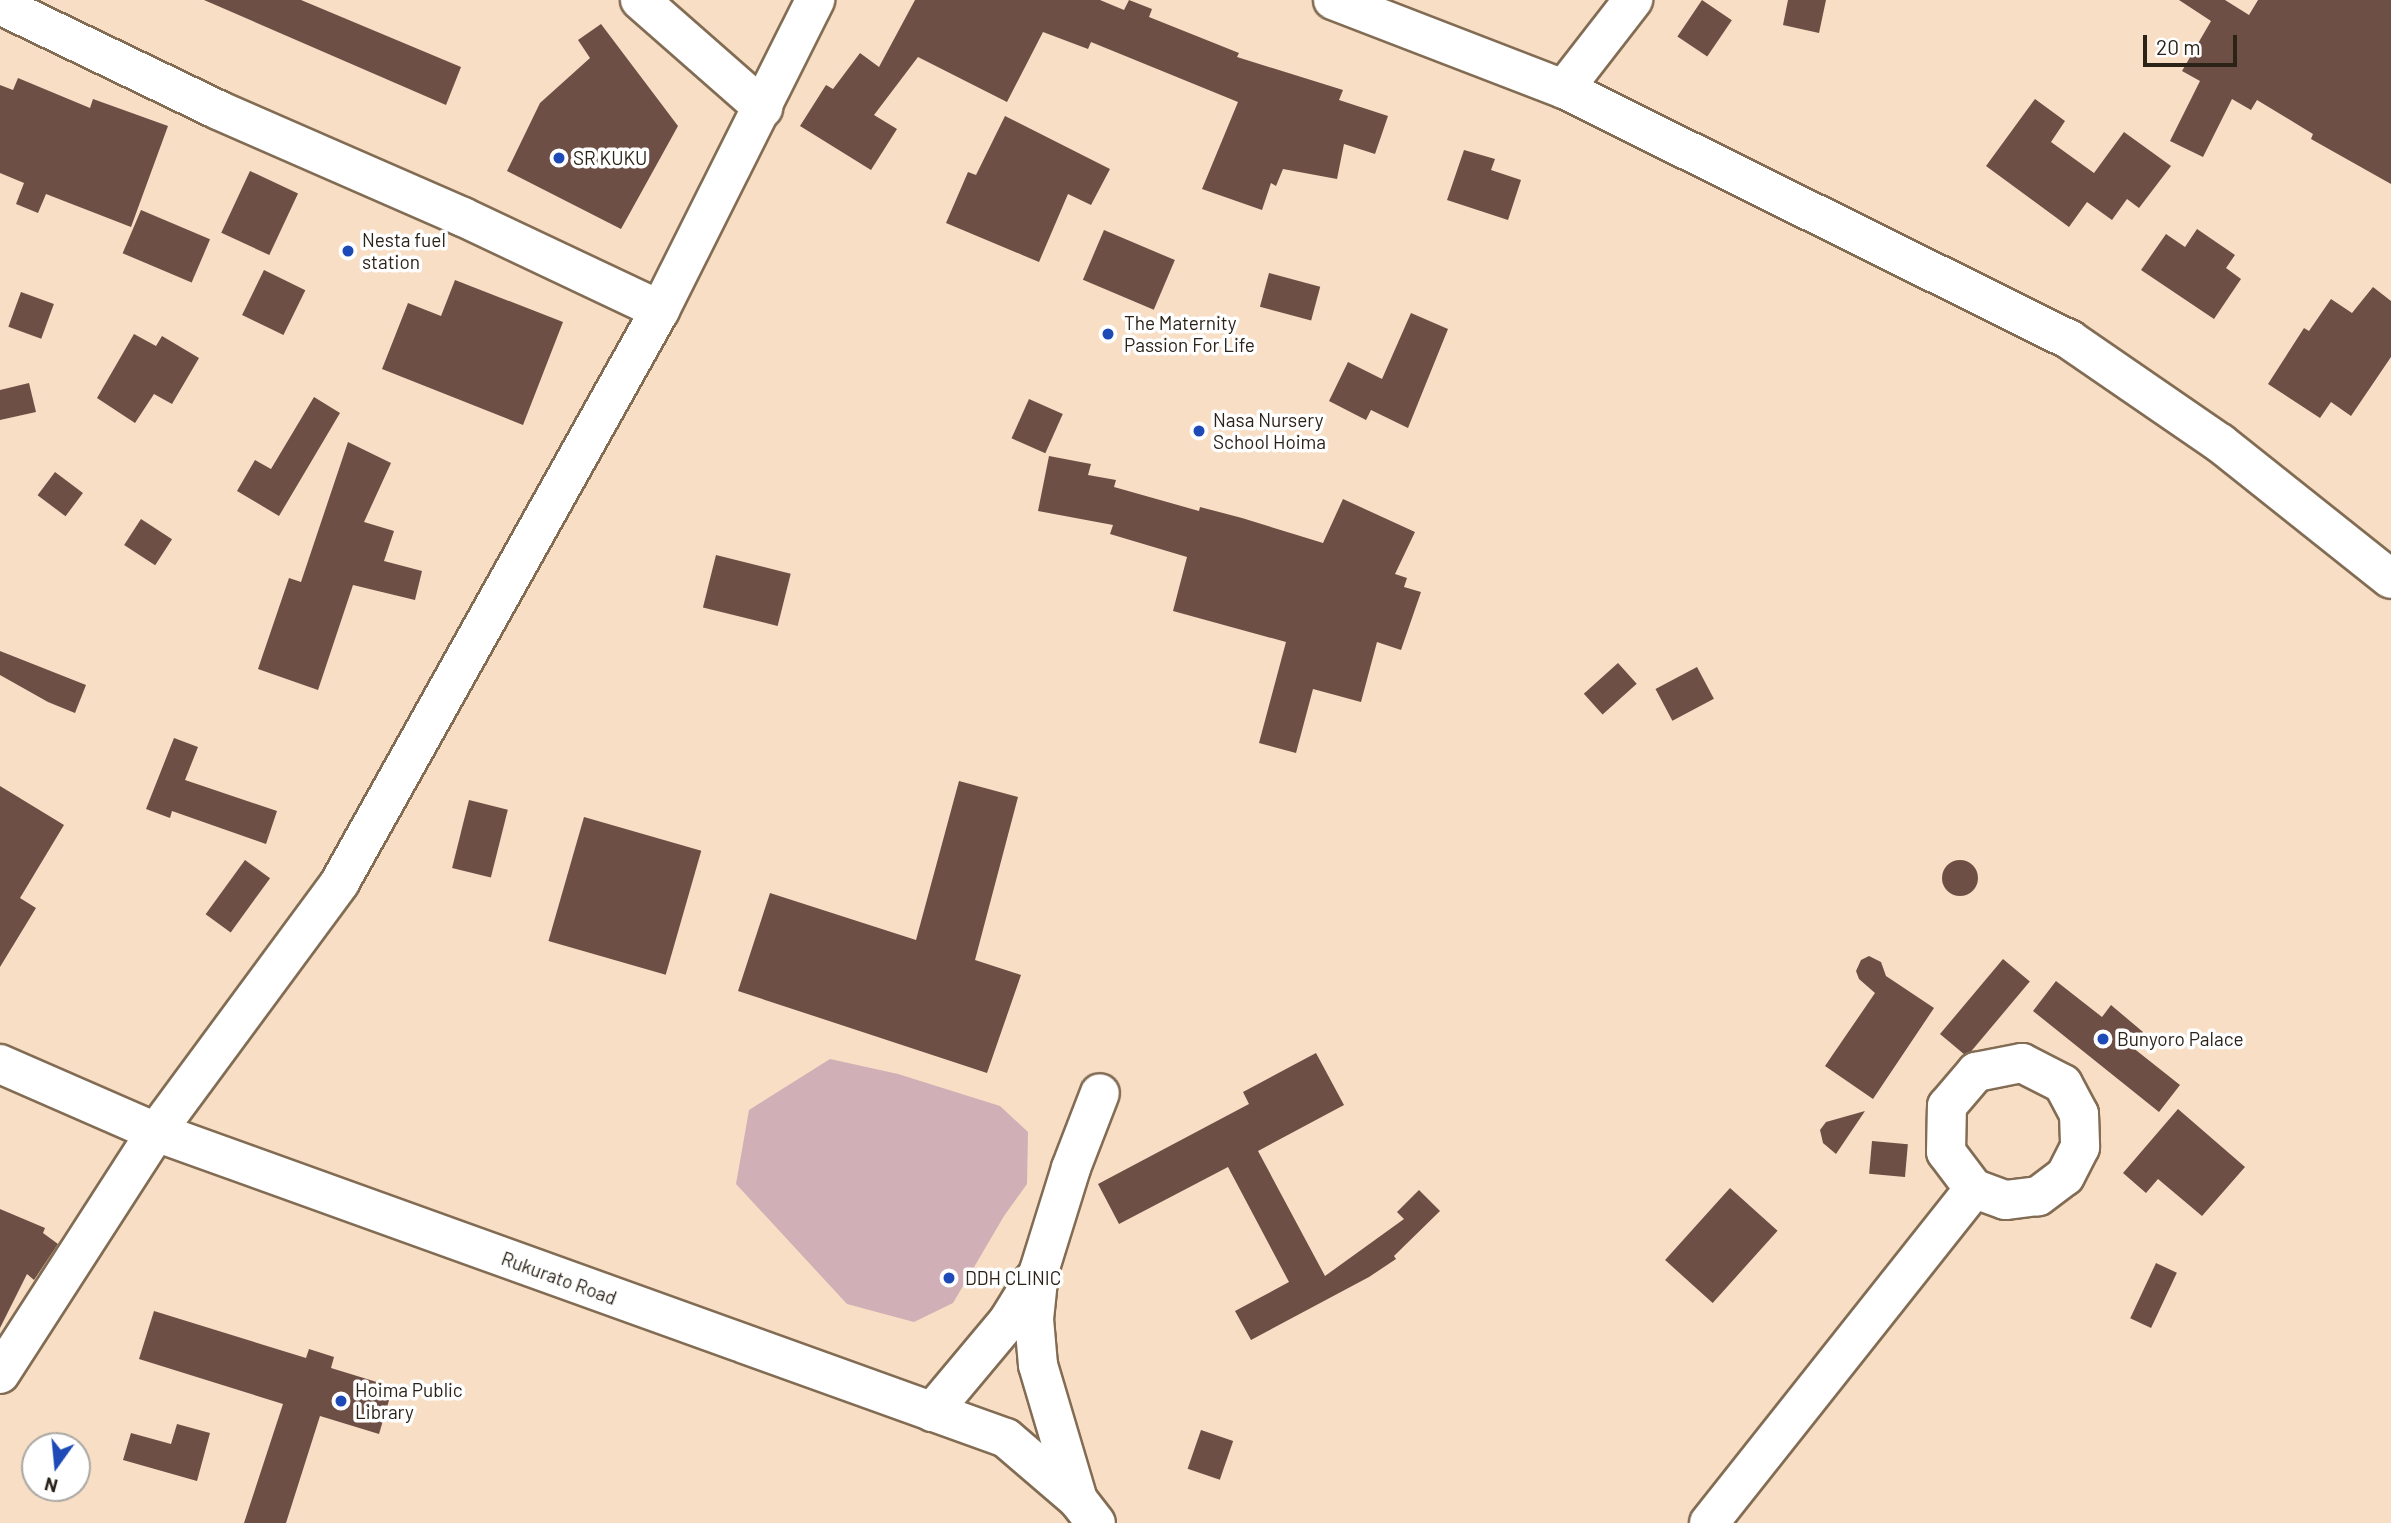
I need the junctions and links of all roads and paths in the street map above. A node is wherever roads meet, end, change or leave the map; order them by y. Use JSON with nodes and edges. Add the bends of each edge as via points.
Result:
{"nodes":[{"id":1,"x":640,"y":0,"type":"edge"},
{"id":2,"x":815,"y":0,"type":"edge"},
{"id":3,"x":1333,"y":0,"type":"edge"},
{"id":4,"x":1633,"y":0,"type":"edge"},
{"id":5,"x":0,"y":5,"type":"edge"},
{"id":6,"x":59,"y":15,"type":"edge"},
{"id":7,"x":1564,"y":89,"type":"junction"},
{"id":8,"x":763,"y":108,"type":"junction"},
{"id":9,"x":660,"y":310,"type":"junction"},
{"id":10,"x":2391,"y":579,"type":"edge"},
{"id":11,"x":0,"y":1064,"type":"edge"},
{"id":12,"x":1100,"y":1093,"type":"dead end"},
{"id":13,"x":156,"y":1132,"type":"junction"},
{"id":14,"x":1974,"y":1189,"type":"dead end"},
{"id":15,"x":1039,"y":1271,"type":"junction"},
{"id":16,"x":0,"y":1374,"type":"edge"},
{"id":17,"x":932,"y":1412,"type":"junction"},
{"id":18,"x":1087,"y":1511,"type":"edge"},
{"id":19,"x":1709,"y":1523,"type":"edge"}],
"edges":[{"from":1,"to":8,"type":"street"},
{"from":2,"to":8,"type":"street"},
{"from":3,"to":7,"type":"street"},
{"from":4,"to":7,"type":"street"},
{"from":5,"to":6,"type":"street"},
{"from":6,"to":9,"type":"street","via":[[218,110],[463,216]]},
{"from":7,"to":10,"type":"street","via":[[2070,340],[2220,443]]},
{"from":8,"to":9,"type":"street"},
{"from":9,"to":13,"type":"street","via":[[340,882]]},
{"from":11,"to":13,"type":"street","name":"Rukurato Road"},
{"from":12,"to":15,"type":"street"},
{"from":13,"to":16,"type":"street"},
{"from":13,"to":17,"type":"street","name":"Rukurato Road"},
{"from":14,"to":19,"type":"street"},
{"from":15,"to":17,"type":"street","via":[[1008,1321]]},
{"from":15,"to":18,"type":"street","via":[[1034,1319],[1038,1365]]},
{"from":17,"to":18,"type":"street","name":"Rukurato Road","via":[[1006,1438]]}]}
